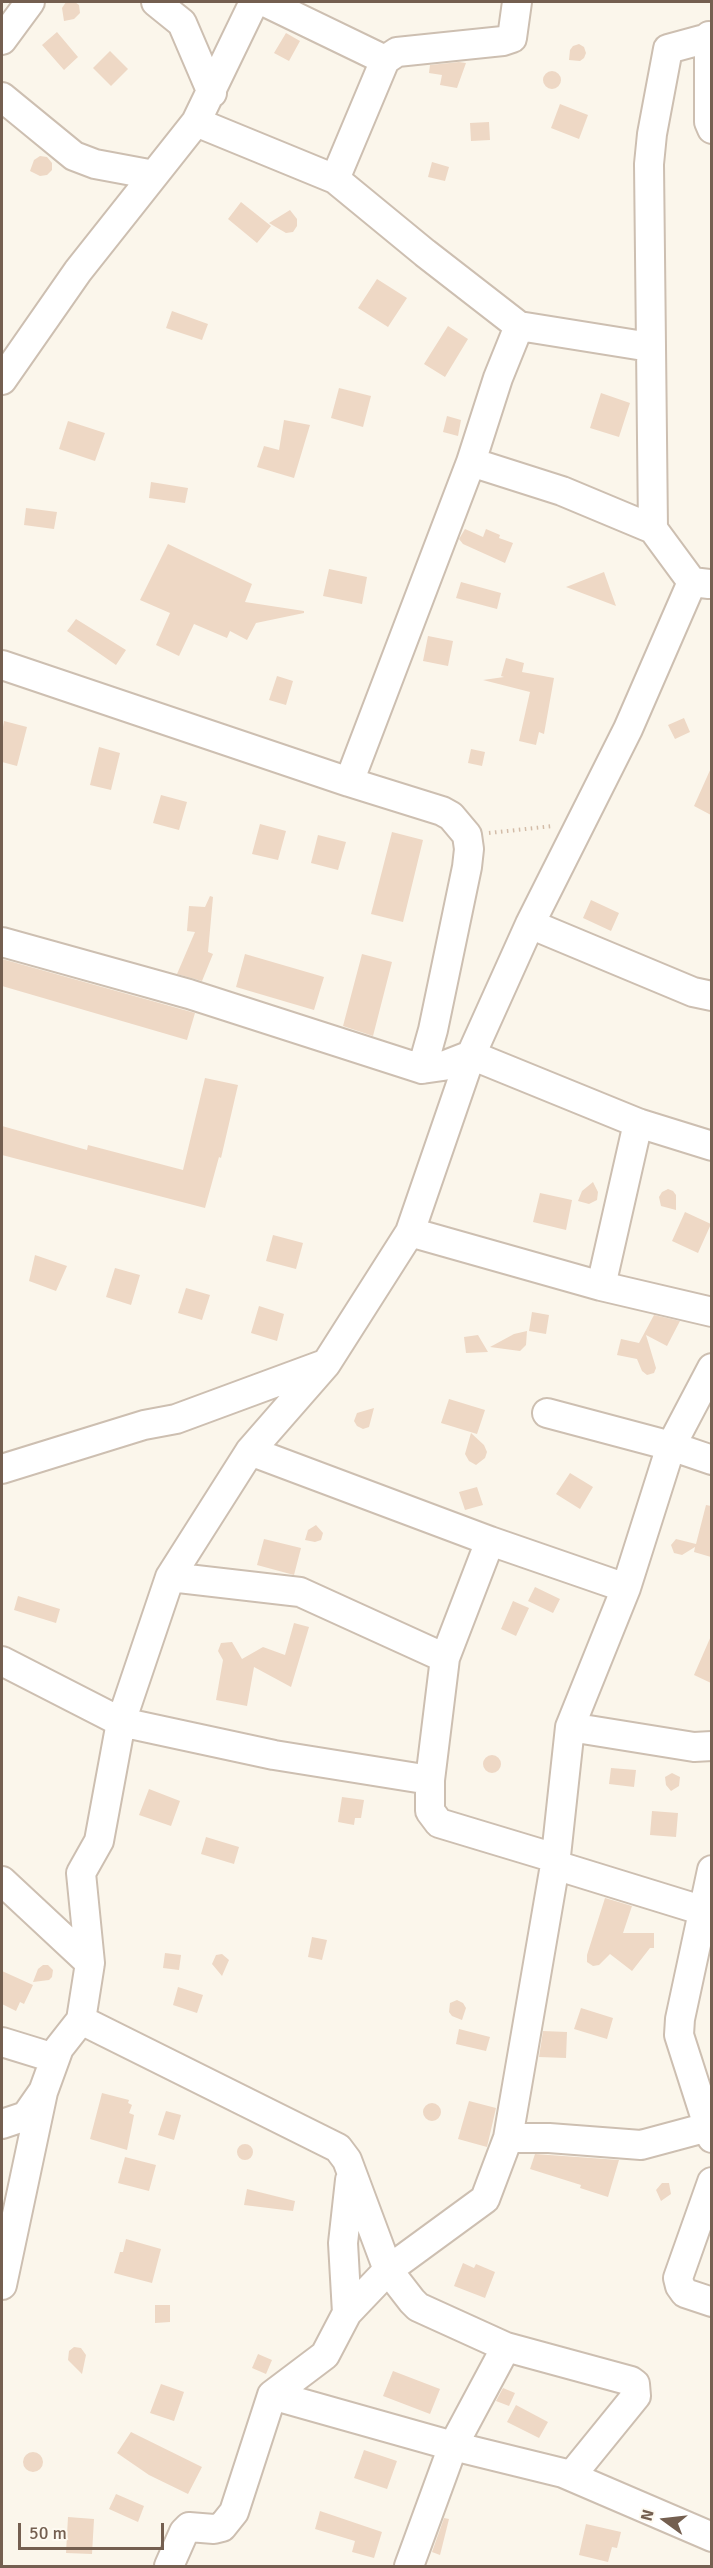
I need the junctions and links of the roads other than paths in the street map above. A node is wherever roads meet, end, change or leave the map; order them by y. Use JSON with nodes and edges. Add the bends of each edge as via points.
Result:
{"nodes":[{"id":1,"x":30,"y":2,"type":"edge"},
{"id":2,"x":156,"y":2,"type":"edge"},
{"id":3,"x":254,"y":2,"type":"edge"},
{"id":4,"x":265,"y":2,"type":"edge"},
{"id":5,"x":517,"y":2,"type":"edge"},
{"id":6,"x":710,"y":36,"type":"edge"},
{"id":7,"x":2,"y":40,"type":"edge"},
{"id":8,"x":385,"y":60,"type":"junction"},
{"id":9,"x":212,"y":93,"type":"junction"},
{"id":10,"x":2,"y":97,"type":"edge"},
{"id":11,"x":196,"y":122,"type":"junction"},
{"id":12,"x":711,"y":129,"type":"edge"},
{"id":13,"x":154,"y":175,"type":"junction"},
{"id":14,"x":335,"y":179,"type":"junction"},
{"id":15,"x":519,"y":326,"type":"junction"},
{"id":16,"x":650,"y":347,"type":"junction"},
{"id":17,"x":2,"y":378,"type":"edge"},
{"id":18,"x":471,"y":462,"type":"junction"},
{"id":19,"x":653,"y":529,"type":"junction"},
{"id":20,"x":702,"y":583,"type":"edge"},
{"id":21,"x":2,"y":665,"type":"edge"},
{"id":22,"x":349,"y":782,"type":"junction"},
{"id":23,"x":530,"y":924,"type":"junction"},
{"id":24,"x":2,"y":942,"type":"edge"},
{"id":25,"x":711,"y":996,"type":"edge"},
{"id":26,"x":471,"y":1055,"type":"junction"},
{"id":27,"x":422,"y":1069,"type":"junction"},
{"id":28,"x":638,"y":1123,"type":"junction"},
{"id":29,"x":711,"y":1146,"type":"edge"},
{"id":30,"x":410,"y":1232,"type":"junction"},
{"id":31,"x":601,"y":1286,"type":"junction"},
{"id":32,"x":711,"y":1312,"type":"edge"},
{"id":33,"x":326,"y":1364,"type":"junction"},
{"id":34,"x":711,"y":1368,"type":"edge"},
{"id":35,"x":547,"y":1413,"type":"dead end"},
{"id":36,"x":671,"y":1446,"type":"junction"},
{"id":37,"x":250,"y":1451,"type":"junction"},
{"id":38,"x":711,"y":1460,"type":"edge"},
{"id":39,"x":2,"y":1469,"type":"edge"},
{"id":40,"x":490,"y":1541,"type":"junction"},
{"id":41,"x":170,"y":1577,"type":"junction"},
{"id":42,"x":626,"y":1588,"type":"junction"},
{"id":43,"x":445,"y":1658,"type":"junction"},
{"id":44,"x":2,"y":1661,"type":"edge"},
{"id":45,"x":121,"y":1722,"type":"junction"},
{"id":46,"x":570,"y":1727,"type":"junction"},
{"id":47,"x":711,"y":1746,"type":"edge"},
{"id":48,"x":430,"y":1780,"type":"junction"},
{"id":49,"x":555,"y":1862,"type":"junction"},
{"id":50,"x":2,"y":1881,"type":"edge"},
{"id":51,"x":708,"y":1891,"type":"edge"},
{"id":52,"x":90,"y":1963,"type":"junction"},
{"id":53,"x":81,"y":2020,"type":"junction"},
{"id":54,"x":2,"y":2042,"type":"edge"},
{"id":55,"x":54,"y":2058,"type":"junction"},
{"id":56,"x":44,"y":2092,"type":"junction"},
{"id":57,"x":2,"y":2124,"type":"edge"},
{"id":58,"x":710,"y":2132,"type":"edge"},
{"id":59,"x":508,"y":2138,"type":"junction"},
{"id":60,"x":350,"y":2174,"type":"junction"},
{"id":61,"x":711,"y":2182,"type":"edge"},
{"id":62,"x":388,"y":2270,"type":"junction"},
{"id":63,"x":2,"y":2285,"type":"edge"},
{"id":64,"x":711,"y":2302,"type":"edge"},
{"id":65,"x":347,"y":2313,"type":"junction"},
{"id":66,"x":506,"y":2347,"type":"junction"},
{"id":67,"x":272,"y":2395,"type":"junction"},
{"id":68,"x":453,"y":2446,"type":"junction"},
{"id":69,"x":571,"y":2476,"type":"junction"},
{"id":70,"x":711,"y":2537,"type":"edge"},
{"id":71,"x":169,"y":2566,"type":"edge"},
{"id":72,"x":409,"y":2566,"type":"edge"}],
"edges":[{"from":1,"to":7,"type":"street"},
{"from":2,"to":9,"type":"street","via":[[182,24]]},
{"from":3,"to":9,"type":"street"},
{"from":4,"to":8,"type":"street"},
{"from":5,"to":8,"type":"street","via":[[512,38],[397,52]]},
{"from":6,"to":12,"type":"street"},
{"from":6,"to":16,"type":"street","via":[[666,52],[649,164]]},
{"from":8,"to":14,"type":"street"},
{"from":9,"to":11,"type":"street"},
{"from":10,"to":13,"type":"street","via":[[74,156]]},
{"from":11,"to":13,"type":"street"},
{"from":11,"to":14,"type":"street"},
{"from":13,"to":17,"type":"street","via":[[59,295]]},
{"from":14,"to":15,"type":"street"},
{"from":15,"to":16,"type":"street"},
{"from":15,"to":18,"type":"street"},
{"from":16,"to":19,"type":"street"},
{"from":18,"to":19,"type":"street","via":[[562,491]]},
{"from":18,"to":22,"type":"street"},
{"from":19,"to":20,"type":"street"},
{"from":20,"to":23,"type":"street"},
{"from":21,"to":22,"type":"street"},
{"from":22,"to":27,"type":"street","via":[[442,811],[467,835],[467,867]]},
{"from":23,"to":25,"type":"street"},
{"from":23,"to":26,"type":"street"},
{"from":24,"to":27,"type":"street","via":[[189,994]]},
{"from":26,"to":27,"type":"street"},
{"from":26,"to":28,"type":"street"},
{"from":26,"to":30,"type":"street"},
{"from":28,"to":29,"type":"street"},
{"from":28,"to":31,"type":"street"},
{"from":30,"to":31,"type":"street"},
{"from":30,"to":33,"type":"street"},
{"from":31,"to":32,"type":"street"},
{"from":33,"to":37,"type":"street"},
{"from":33,"to":39,"type":"street","via":[[176,1419],[144,1425]]},
{"from":34,"to":36,"type":"street"},
{"from":35,"to":36,"type":"street"},
{"from":36,"to":38,"type":"street"},
{"from":36,"to":42,"type":"street"},
{"from":37,"to":40,"type":"street"},
{"from":37,"to":41,"type":"street"},
{"from":40,"to":42,"type":"street"},
{"from":40,"to":43,"type":"street"},
{"from":41,"to":43,"type":"street","via":[[300,1592]]},
{"from":41,"to":45,"type":"street"},
{"from":42,"to":46,"type":"street"},
{"from":43,"to":48,"type":"street"},
{"from":44,"to":45,"type":"street"},
{"from":45,"to":48,"type":"street","via":[[274,1755]]},
{"from":45,"to":52,"type":"street","via":[[99,1841],[81,1873]]},
{"from":46,"to":47,"type":"street","via":[[694,1747]]},
{"from":46,"to":49,"type":"street"},
{"from":48,"to":49,"type":"street","via":[[430,1811],[434,1820]]},
{"from":49,"to":51,"type":"street"},
{"from":49,"to":59,"type":"street"},
{"from":50,"to":52,"type":"street"},
{"from":51,"to":58,"type":"street","via":[[679,2035]]},
{"from":52,"to":53,"type":"street"},
{"from":53,"to":55,"type":"street"},
{"from":53,"to":60,"type":"street","via":[[329,2142],[343,2153]]},
{"from":54,"to":55,"type":"street"},
{"from":55,"to":56,"type":"street"},
{"from":56,"to":57,"type":"street","via":[[26,2116]]},
{"from":56,"to":63,"type":"street"},
{"from":58,"to":59,"type":"street","via":[[640,2145]]},
{"from":59,"to":62,"type":"street","via":[[485,2199]]},
{"from":60,"to":62,"type":"street"},
{"from":60,"to":65,"type":"street","via":[[344,2243]]},
{"from":61,"to":64,"type":"street","via":[[678,2278],[686,2293]]},
{"from":62,"to":65,"type":"street"},
{"from":62,"to":66,"type":"street","via":[[418,2307]]},
{"from":65,"to":67,"type":"street","via":[[325,2355]]},
{"from":66,"to":68,"type":"street"},
{"from":66,"to":69,"type":"street","via":[[635,2384],[636,2396]]},
{"from":67,"to":68,"type":"street"},
{"from":67,"to":71,"type":"street","via":[[234,2512],[222,2528],[189,2527]]},
{"from":68,"to":69,"type":"street"},
{"from":68,"to":72,"type":"street"},
{"from":69,"to":70,"type":"street"}]}
